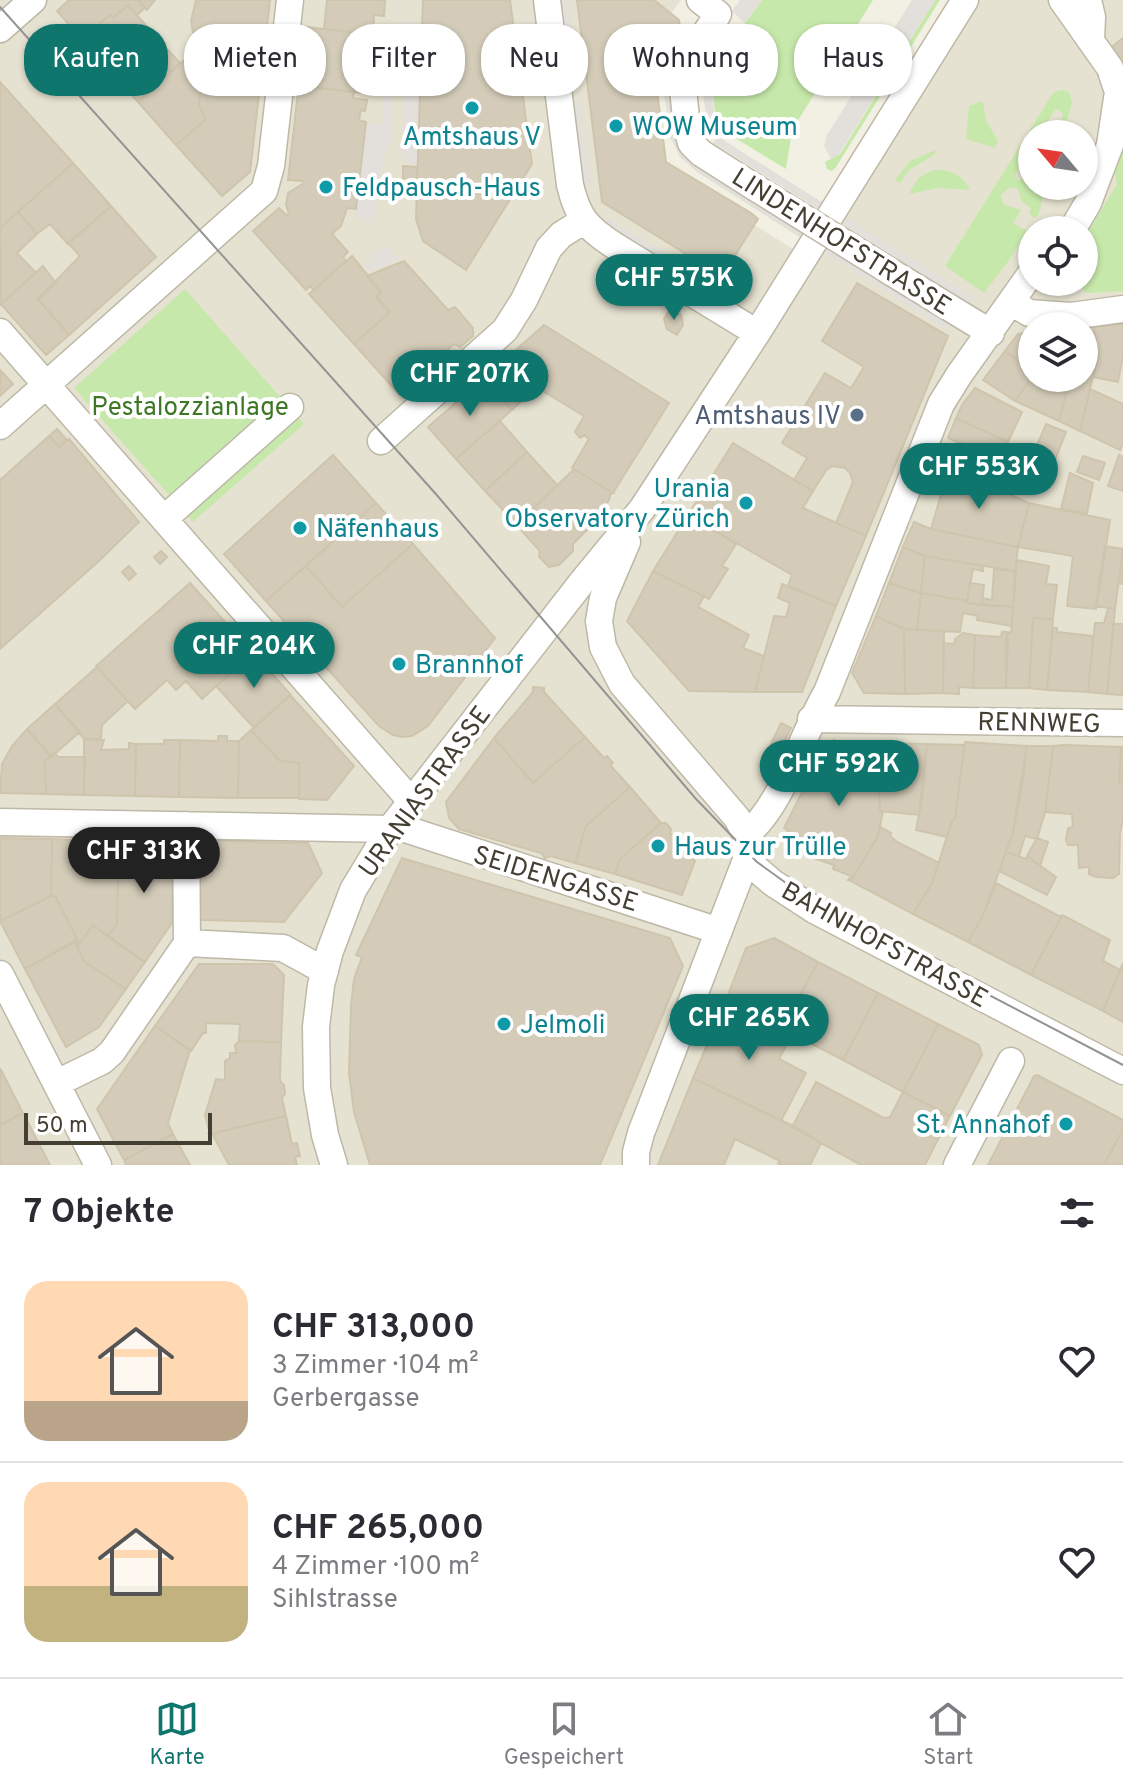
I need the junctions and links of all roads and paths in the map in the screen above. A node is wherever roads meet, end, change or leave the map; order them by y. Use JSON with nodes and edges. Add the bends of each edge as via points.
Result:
{"nodes":[{"id":1,"x":33,"y":0,"type":"edge"},
{"id":2,"x":290,"y":0,"type":"edge"},
{"id":3,"x":547,"y":0,"type":"edge"},
{"id":4,"x":965,"y":0,"type":"edge"},
{"id":5,"x":1062,"y":0,"type":"edge"},
{"id":6,"x":1088,"y":0,"type":"edge"},
{"id":7,"x":715,"y":5,"type":"edge"},
{"id":8,"x":0,"y":29,"type":"edge"},
{"id":9,"x":1091,"y":41,"type":"junction"},
{"id":10,"x":1080,"y":216,"type":"edge"},
{"id":11,"x":583,"y":221,"type":"junction"},
{"id":12,"x":1018,"y":295,"type":"edge"},
{"id":13,"x":1013,"y":303,"type":"junction"},
{"id":14,"x":1123,"y":309,"type":"edge"},
{"id":15,"x":0,"y":332,"type":"edge"},
{"id":16,"x":757,"y":333,"type":"junction"},
{"id":17,"x":991,"y":333,"type":"junction"},
{"id":18,"x":48,"y":384,"type":"junction"},
{"id":19,"x":290,"y":407,"type":"dead end"},
{"id":20,"x":0,"y":426,"type":"edge"},
{"id":21,"x":381,"y":441,"type":"dead end"},
{"id":22,"x":642,"y":509,"type":"junction"},
{"id":23,"x":165,"y":518,"type":"junction"},
{"id":24,"x":600,"y":611,"type":"joint"},
{"id":25,"x":811,"y":719,"type":"junction"},
{"id":26,"x":1123,"y":723,"type":"edge"},
{"id":27,"x":411,"y":801,"type":"junction"},
{"id":28,"x":0,"y":822,"type":"edge"},
{"id":29,"x":186,"y":825,"type":"junction"},
{"id":30,"x":392,"y":827,"type":"junction"},
{"id":31,"x":746,"y":848,"type":"junction"},
{"id":32,"x":719,"y":931,"type":"junction"},
{"id":33,"x":187,"y":943,"type":"junction"},
{"id":34,"x":325,"y":971,"type":"junction"},
{"id":35,"x":0,"y":974,"type":"edge"},
{"id":36,"x":1011,"y":1061,"type":"dead end"},
{"id":37,"x":1123,"y":1071,"type":"edge"},
{"id":38,"x":57,"y":1083,"type":"junction"},
{"id":39,"x":98,"y":1165,"type":"edge"},
{"id":40,"x":334,"y":1165,"type":"edge"},
{"id":41,"x":636,"y":1165,"type":"edge"},
{"id":42,"x":957,"y":1165,"type":"edge"}],
"edges":[{"from":1,"to":8,"type":"street"},
{"from":2,"to":18,"type":"street","via":[[264,191]]},
{"from":3,"to":11,"type":"street","via":[[570,185]]},
{"from":4,"to":16,"type":"street","name":"URANIASTRASSE"},
{"from":5,"to":9,"type":"street"},
{"from":6,"to":9,"type":"street"},
{"from":7,"to":17,"type":"street","name":"LINDENHOFSTRASSE","bridge":true,"via":[[684,66],[691,143]]},
{"from":9,"to":10,"type":"street","via":[[1110,68],[1118,92],[1110,145]]},
{"from":11,"to":16,"type":"street"},
{"from":11,"to":21,"type":"street","via":[[549,248],[505,330]]},
{"from":12,"to":13,"type":"street"},
{"from":13,"to":14,"type":"street","via":[[1029,313],[1071,316]]},
{"from":13,"to":17,"type":"street"},
{"from":15,"to":18,"type":"street"},
{"from":16,"to":22,"type":"street","name":"URANIASTRASSE"},
{"from":17,"to":25,"type":"street","via":[[941,404],[827,692]]},
{"from":18,"to":20,"type":"street"},
{"from":18,"to":23,"type":"street"},
{"from":19,"to":23,"type":"street"},
{"from":22,"to":24,"type":"street","name":"URANIASTRASSE"},
{"from":22,"to":27,"type":"street","name":"URANIASTRASSE"},
{"from":23,"to":27,"type":"street"},
{"from":24,"to":31,"type":"street","name":"BAHNHOFSTRASSE","via":[[603,647],[622,684],[737,818]]},
{"from":25,"to":26,"type":"street","name":"RENNWEG"},
{"from":25,"to":31,"type":"street","via":[[769,812]]},
{"from":27,"to":30,"type":"street","name":"URANIASTRASSE"},
{"from":28,"to":29,"type":"street","name":"SEIDENGASSE"},
{"from":29,"to":30,"type":"street","name":"SEIDENGASSE"},
{"from":29,"to":33,"type":"street"},
{"from":30,"to":32,"type":"street","name":"SEIDENGASSE"},
{"from":30,"to":34,"type":"street","name":"URANIASTRASSE","via":[[347,902]]},
{"from":31,"to":32,"type":"street"},
{"from":31,"to":37,"type":"street","name":"BAHNHOFSTRASSE","via":[[773,883],[816,911]]},
{"from":32,"to":41,"type":"street","via":[[641,1133]]},
{"from":33,"to":34,"type":"street","via":[[283,948]]},
{"from":33,"to":38,"type":"street","via":[[112,1052]]},
{"from":34,"to":40,"type":"street","name":"URANIASTRASSE","via":[[315,1066]]},
{"from":35,"to":38,"type":"street"},
{"from":36,"to":42,"type":"street"},
{"from":38,"to":39,"type":"street"}]}
